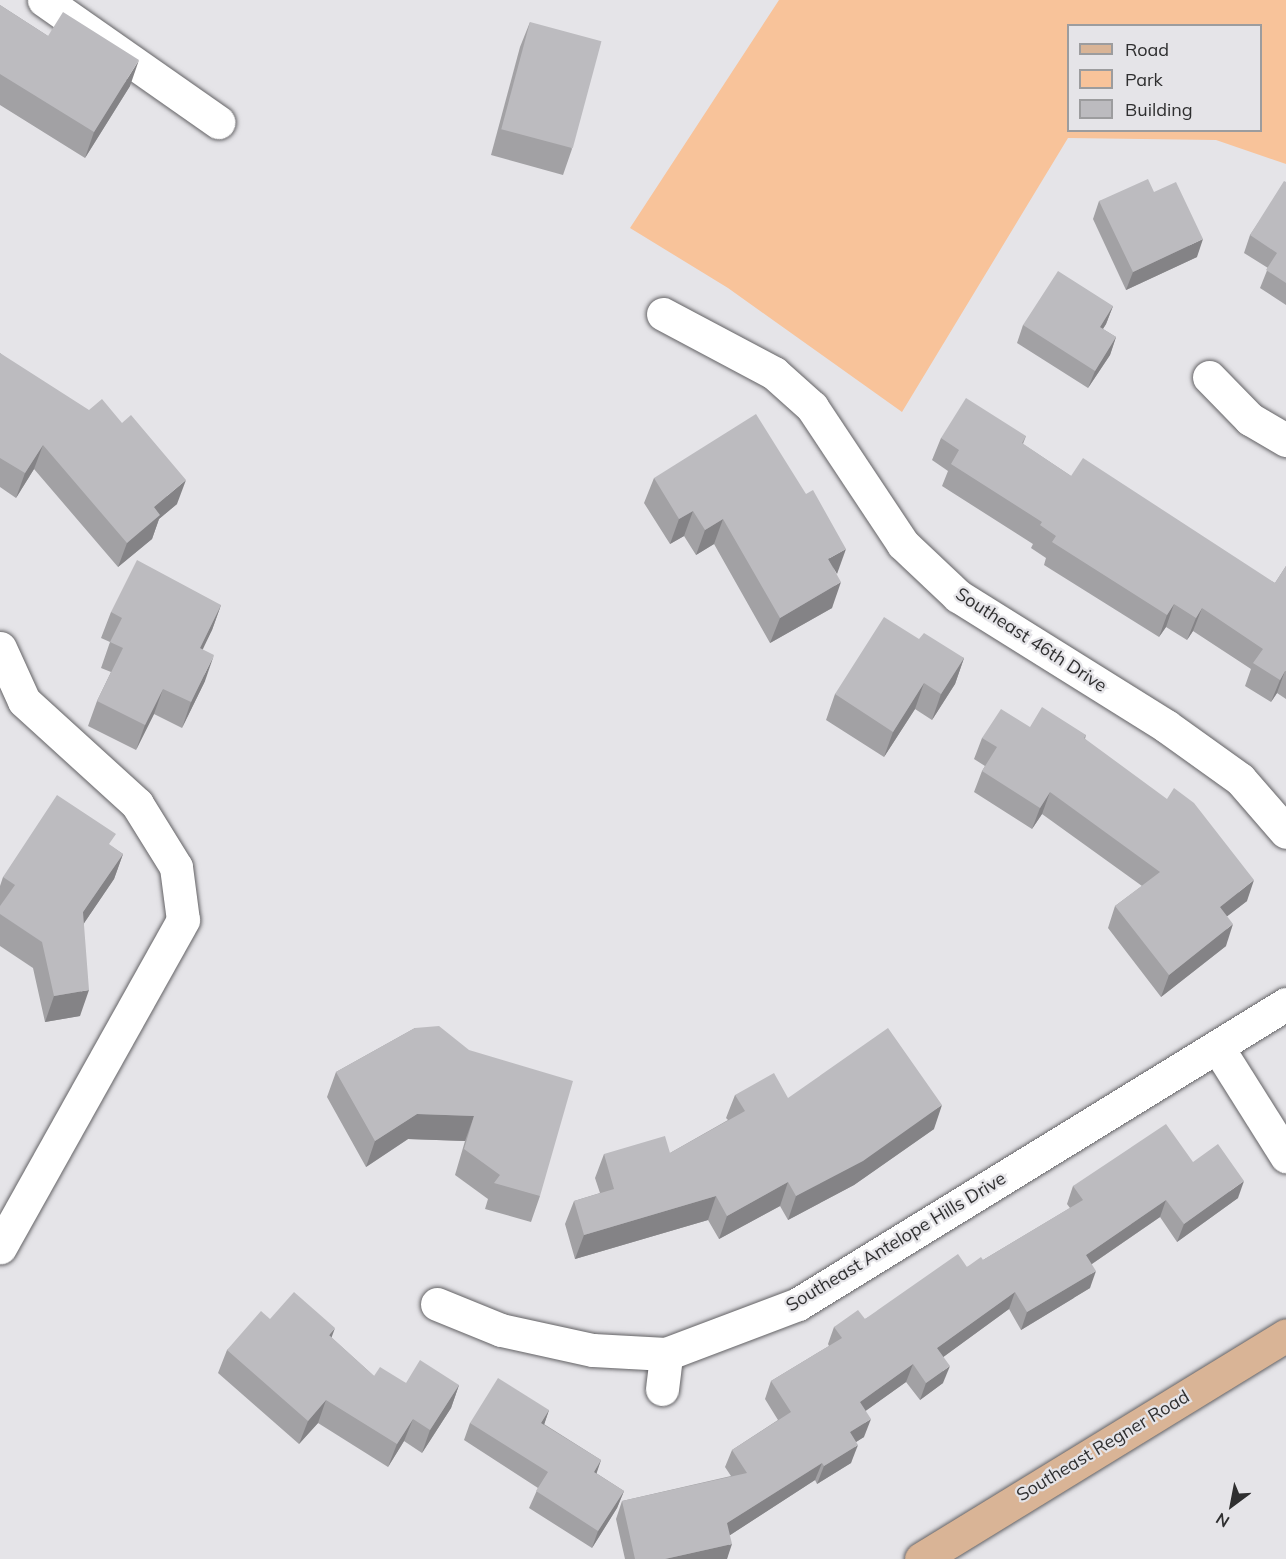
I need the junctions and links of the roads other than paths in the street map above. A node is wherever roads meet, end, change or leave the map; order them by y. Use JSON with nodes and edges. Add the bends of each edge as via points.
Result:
{"nodes":[{"id":1,"x":44,"y":0,"type":"edge"},
{"id":2,"x":218,"y":122,"type":"dead end"},
{"id":3,"x":663,"y":314,"type":"dead end"},
{"id":4,"x":1209,"y":377,"type":"dead end"},
{"id":5,"x":1286,"y":440,"type":"edge"},
{"id":6,"x":0,"y":648,"type":"edge"},
{"id":7,"x":1286,"y":832,"type":"edge"},
{"id":8,"x":1286,"y":1004,"type":"edge"},
{"id":9,"x":1218,"y":1048,"type":"junction"},
{"id":10,"x":1286,"y":1156,"type":"edge"},
{"id":11,"x":0,"y":1247,"type":"edge"},
{"id":12,"x":437,"y":1304,"type":"dead end"},
{"id":13,"x":1286,"y":1335,"type":"edge"},
{"id":14,"x":666,"y":1354,"type":"junction"},
{"id":15,"x":662,"y":1389,"type":"dead end"},
{"id":16,"x":921,"y":1559,"type":"edge"}],
"edges":[{"from":1,"to":2,"type":"street"},
{"from":3,"to":7,"type":"street","name":"Southeast 46th Drive","via":[[774,373],[812,407],[903,544],[958,596],[1185,739],[1240,779]]},
{"from":4,"to":5,"type":"street","via":[[1250,420]]},
{"from":6,"to":11,"type":"street","via":[[24,701],[137,804],[176,867],[183,920]]},
{"from":8,"to":9,"type":"street","name":"Southeast Antelope Hills Drive"},
{"from":9,"to":10,"type":"street"},
{"from":9,"to":14,"type":"street","name":"Southeast Antelope Hills Drive","via":[[798,1304]]},
{"from":12,"to":14,"type":"street","name":"Southeast Antelope Hills Drive","via":[[512,1333],[593,1350]]},
{"from":13,"to":16,"type":"main road","name":"Southeast Regner Road"},
{"from":14,"to":15,"type":"street"}]}
